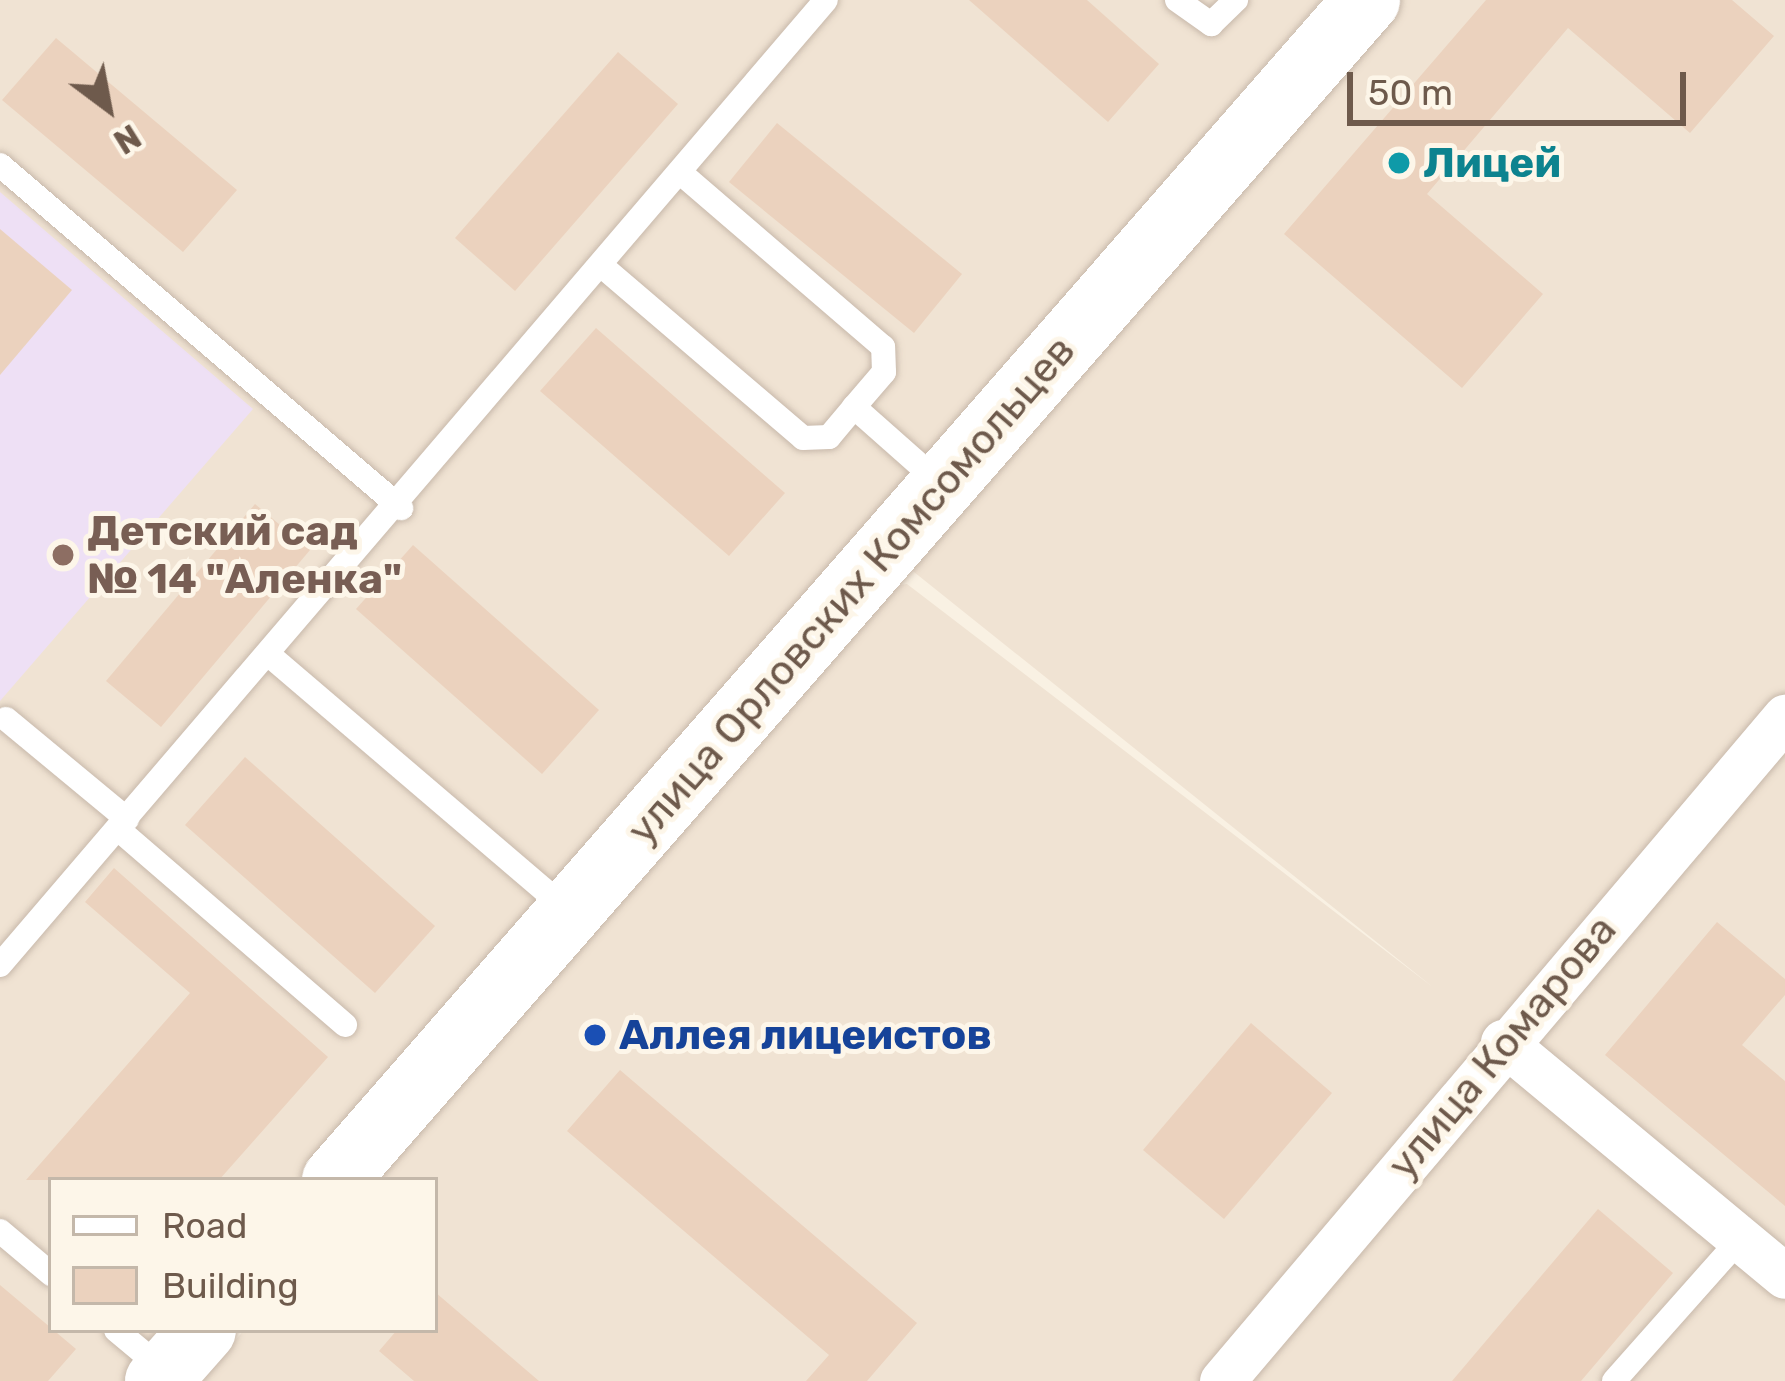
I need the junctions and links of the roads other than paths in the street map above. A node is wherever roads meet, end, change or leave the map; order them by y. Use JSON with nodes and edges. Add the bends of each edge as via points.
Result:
{"nodes":[{"id":1,"x":826,"y":0,"type":"edge"},
{"id":2,"x":1177,"y":0,"type":"edge"},
{"id":3,"x":1236,"y":0,"type":"edge"},
{"id":4,"x":1367,"y":0,"type":"edge"},
{"id":5,"x":0,"y":165,"type":"edge"},
{"id":6,"x":681,"y":173,"type":"junction"},
{"id":7,"x":603,"y":266,"type":"junction"},
{"id":8,"x":854,"y":407,"type":"junction"},
{"id":9,"x":942,"y":486,"type":"junction"},
{"id":10,"x":401,"y":508,"type":"junction"},
{"id":11,"x":269,"y":655,"type":"junction"},
{"id":12,"x":1785,"y":717,"type":"edge"},
{"id":13,"x":6,"y":719,"type":"dead end"},
{"id":14,"x":122,"y":824,"type":"junction"},
{"id":15,"x":570,"y":912,"type":"junction"},
{"id":16,"x":0,"y":965,"type":"edge"},
{"id":17,"x":345,"y":1025,"type":"dead end"},
{"id":18,"x":1503,"y":1042,"type":"junction"},
{"id":19,"x":337,"y":1177,"type":"edge"},
{"id":20,"x":0,"y":1231,"type":"edge"},
{"id":21,"x":1741,"y":1238,"type":"junction"},
{"id":22,"x":48,"y":1271,"type":"edge"},
{"id":23,"x":1785,"y":1276,"type":"edge"},
{"id":24,"x":122,"y":1333,"type":"edge"},
{"id":25,"x":176,"y":1361,"type":"edge"},
{"id":26,"x":1222,"y":1381,"type":"edge"},
{"id":27,"x":1614,"y":1381,"type":"edge"}],
"edges":[{"from":1,"to":6,"type":"lane"},
{"from":2,"to":3,"type":"lane","via":[[1211,24]]},
{"from":4,"to":9,"type":"street","name":"улица Орловских Комсомольцев"},
{"from":5,"to":10,"type":"lane"},
{"from":6,"to":7,"type":"lane"},
{"from":6,"to":8,"type":"lane","via":[[883,347],[884,371]]},
{"from":7,"to":8,"type":"lane","via":[[803,438],[829,437]]},
{"from":7,"to":10,"type":"lane"},
{"from":8,"to":9,"type":"lane"},
{"from":9,"to":15,"type":"street","name":"улица Орловских Комсомольцев"},
{"from":10,"to":11,"type":"lane"},
{"from":11,"to":14,"type":"lane"},
{"from":11,"to":15,"type":"lane"},
{"from":12,"to":18,"type":"street","name":"улица Комарова"},
{"from":13,"to":14,"type":"lane"},
{"from":14,"to":16,"type":"lane"},
{"from":14,"to":17,"type":"lane"},
{"from":15,"to":19,"type":"street","name":"улица Орловских Комсомольцев"},
{"from":18,"to":21,"type":"street"},
{"from":18,"to":26,"type":"street","name":"улица Комарова"},
{"from":20,"to":22,"type":"lane"},
{"from":21,"to":23,"type":"street"},
{"from":21,"to":27,"type":"lane"},
{"from":24,"to":25,"type":"lane"}]}
